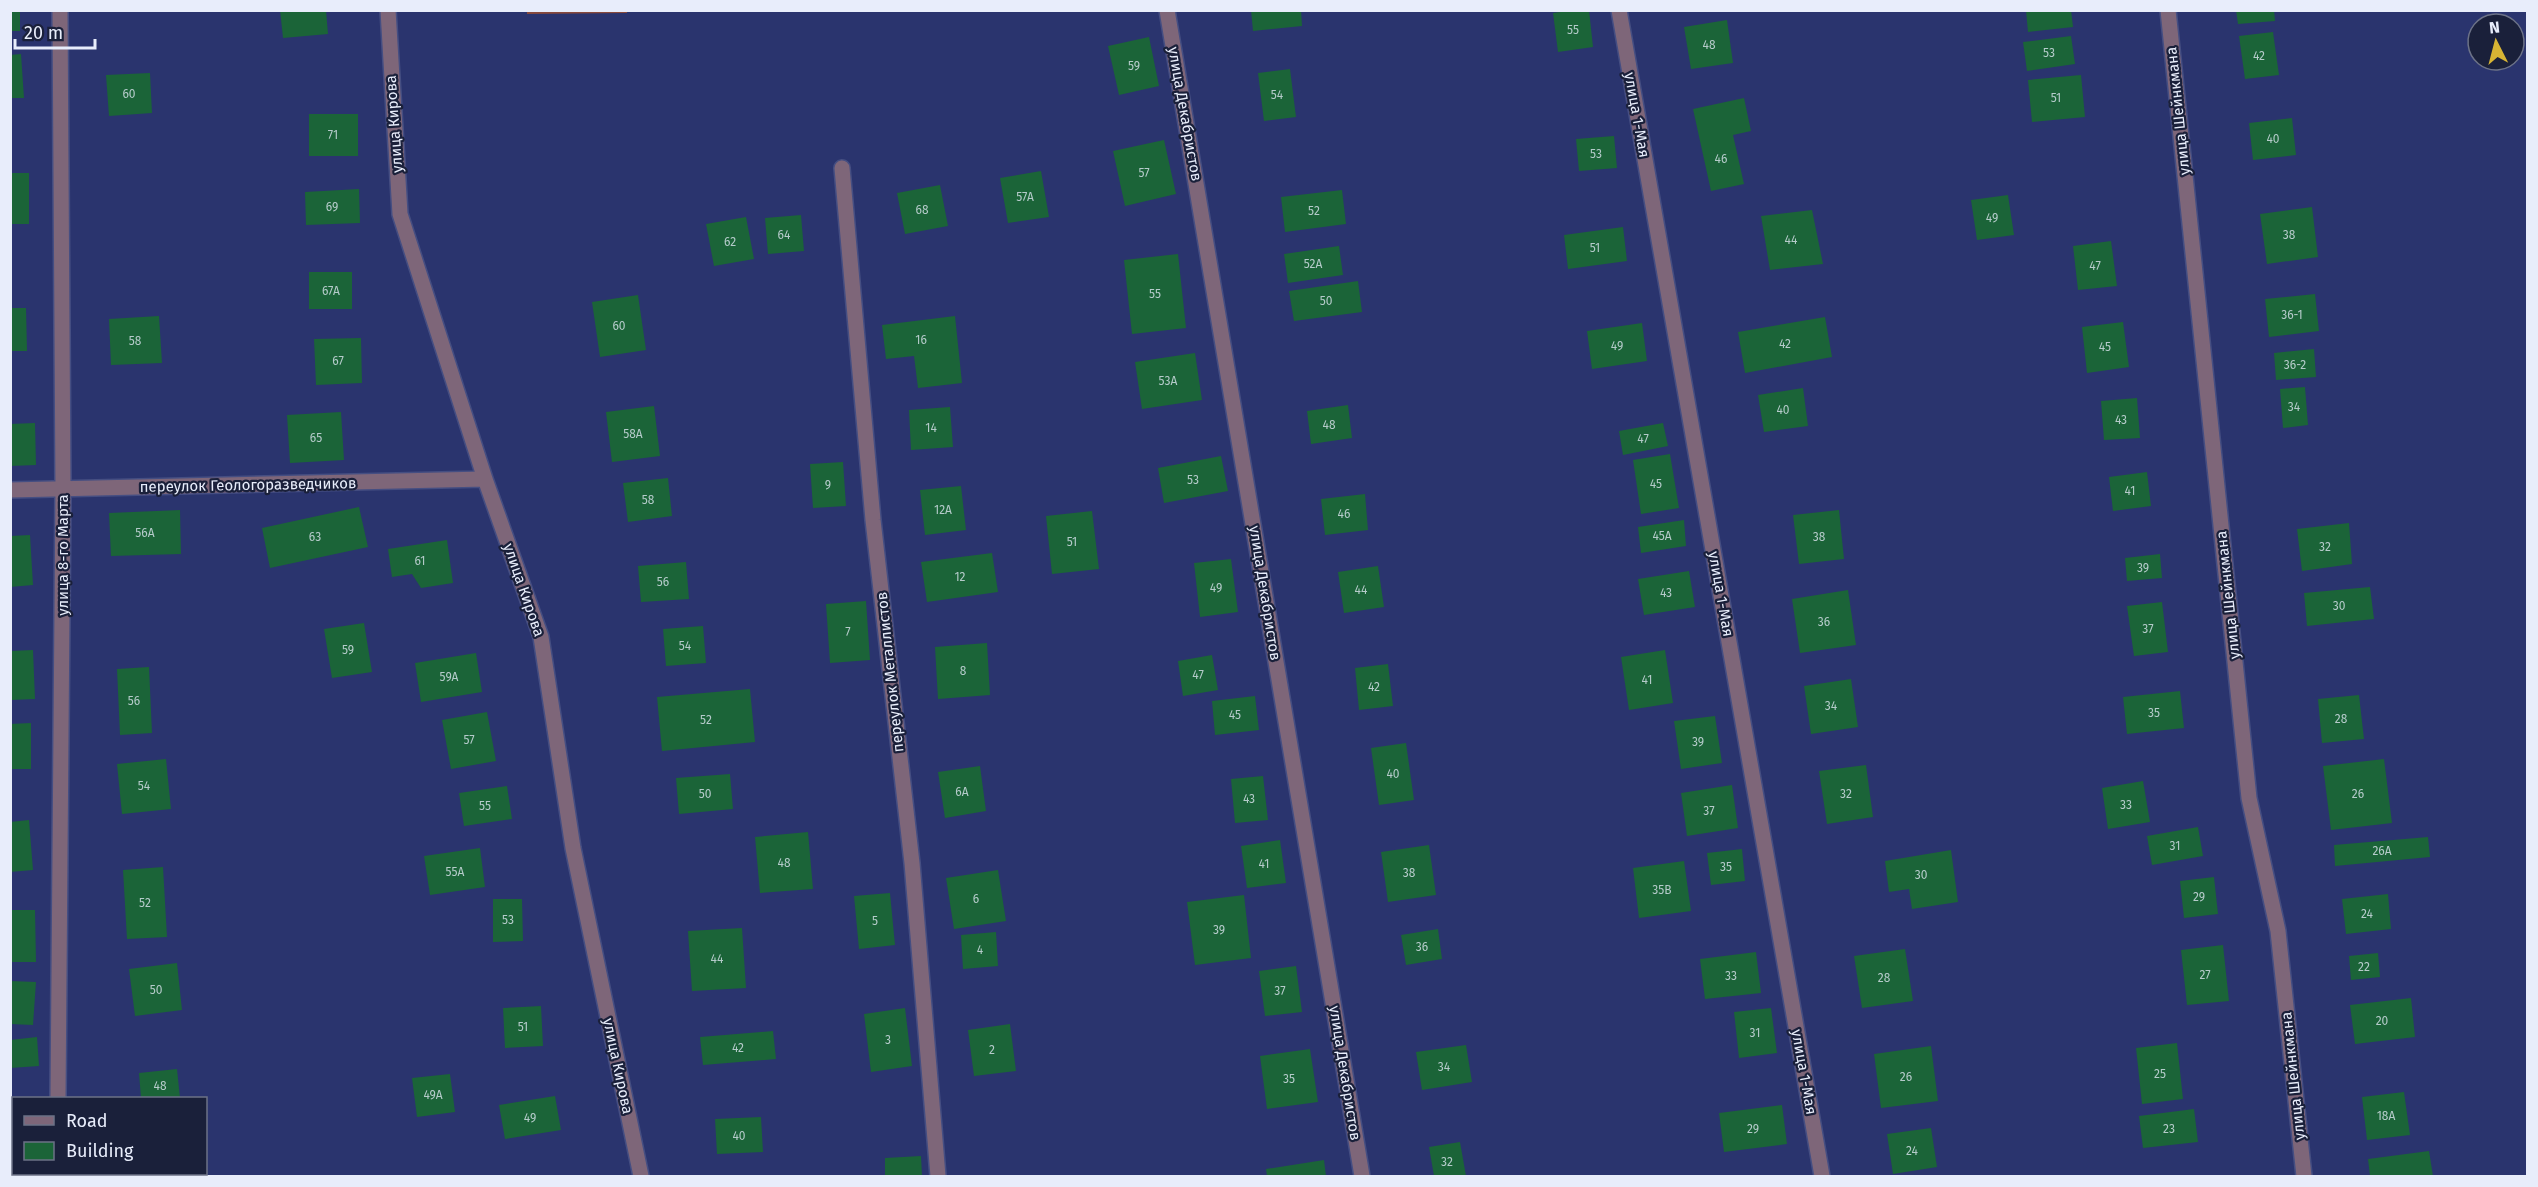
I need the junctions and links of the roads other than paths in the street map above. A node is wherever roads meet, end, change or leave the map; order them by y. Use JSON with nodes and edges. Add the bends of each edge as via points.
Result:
{"nodes":[{"id":1,"x":60,"y":10,"type":"edge"},
{"id":2,"x":388,"y":10,"type":"edge"},
{"id":3,"x":1167,"y":10,"type":"edge"},
{"id":4,"x":1619,"y":10,"type":"edge"},
{"id":5,"x":2168,"y":10,"type":"edge"},
{"id":6,"x":842,"y":168,"type":"dead end"},
{"id":7,"x":485,"y":479,"type":"junction"},
{"id":8,"x":63,"y":489,"type":"junction"},
{"id":9,"x":10,"y":490,"type":"edge"},
{"id":10,"x":58,"y":1097,"type":"edge"},
{"id":11,"x":641,"y":1176,"type":"edge"},
{"id":12,"x":938,"y":1176,"type":"edge"},
{"id":13,"x":1362,"y":1176,"type":"edge"},
{"id":14,"x":1822,"y":1176,"type":"edge"},
{"id":15,"x":2304,"y":1176,"type":"edge"}],
"edges":[{"from":1,"to":8,"type":"street","name":"улица 8-го Марта"},
{"from":2,"to":7,"type":"street","name":"улица Кирова","via":[[400,214]]},
{"from":3,"to":13,"type":"street","name":"улица Декабристов"},
{"from":4,"to":14,"type":"street","name":"улица 1-Мая"},
{"from":5,"to":15,"type":"street","name":"улица Шейнкмана","via":[[2249,798],[2278,931]]},
{"from":6,"to":12,"type":"street","name":"переулок Металлистов","via":[[873,520],[912,863]]},
{"from":7,"to":8,"type":"street","name":"переулок Геологоразведчиков"},
{"from":7,"to":11,"type":"street","name":"улица Кирова","via":[[541,636],[573,848]]},
{"from":8,"to":9,"type":"street","name":"переулок Геологоразведчиков"},
{"from":8,"to":10,"type":"street","name":"улица 8-го Марта"}]}
